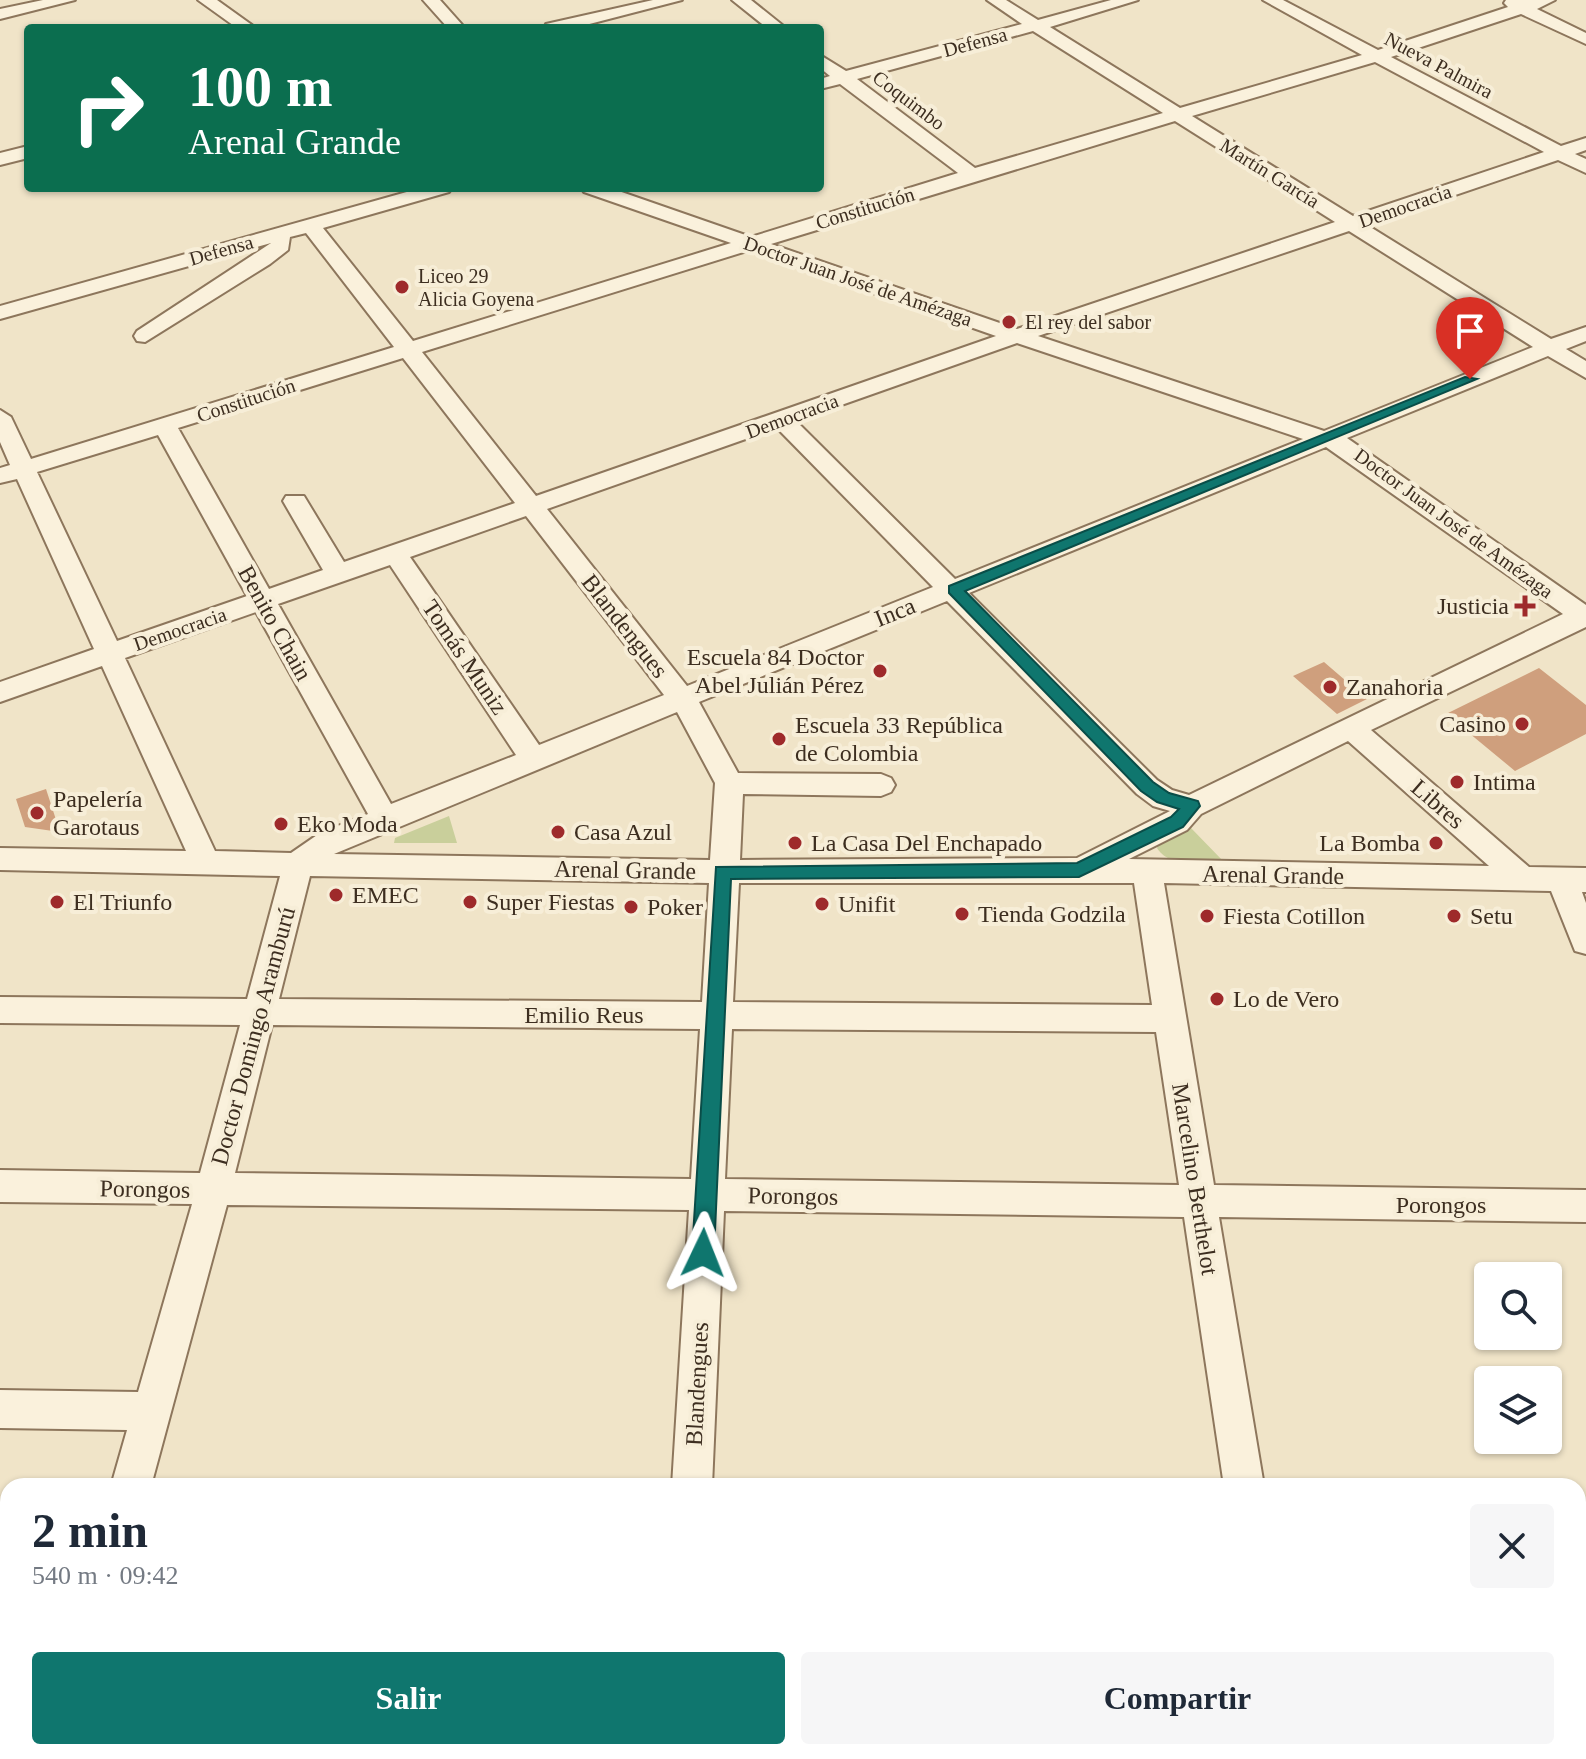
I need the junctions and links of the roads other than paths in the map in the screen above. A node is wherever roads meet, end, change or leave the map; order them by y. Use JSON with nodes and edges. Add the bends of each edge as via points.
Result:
{"nodes":[{"id":1,"x":67,"y":0,"type":"edge"},
{"id":2,"x":206,"y":0,"type":"edge"},
{"id":3,"x":431,"y":0,"type":"edge"},
{"id":4,"x":593,"y":0,"type":"edge"},
{"id":5,"x":674,"y":0,"type":"edge"},
{"id":6,"x":740,"y":0,"type":"edge"},
{"id":7,"x":995,"y":0,"type":"edge"},
{"id":8,"x":1130,"y":0,"type":"edge"},
{"id":9,"x":1271,"y":0,"type":"edge"},
{"id":10,"x":1547,"y":0,"type":"edge"},
{"id":11,"x":1513,"y":4,"type":"edge"},
{"id":12,"x":0,"y":14,"type":"edge"},
{"id":13,"x":610,"y":15,"type":"junction"},
{"id":14,"x":242,"y":24,"type":"edge"},
{"id":15,"x":453,"y":24,"type":"edge"},
{"id":16,"x":570,"y":24,"type":"edge"},
{"id":17,"x":620,"y":24,"type":"edge"},
{"id":18,"x":773,"y":24,"type":"edge"},
{"id":19,"x":1035,"y":26,"type":"junction"},
{"id":20,"x":1586,"y":39,"type":"edge"},
{"id":21,"x":1376,"y":56,"type":"junction"},
{"id":22,"x":824,"y":63,"type":"edge"},
{"id":23,"x":844,"y":78,"type":"junction"},
{"id":24,"x":824,"y":83,"type":"edge"},
{"id":25,"x":1176,"y":114,"type":"junction"},
{"id":26,"x":1586,"y":144,"type":"edge"},
{"id":27,"x":24,"y":153,"type":"edge"},
{"id":28,"x":1560,"y":154,"type":"junction"},
{"id":29,"x":0,"y":159,"type":"edge"},
{"id":30,"x":1586,"y":167,"type":"edge"},
{"id":31,"x":972,"y":175,"type":"junction"},
{"id":32,"x":428,"y":192,"type":"edge"},
{"id":33,"x":603,"y":192,"type":"edge"},
{"id":34,"x":1350,"y":224,"type":"junction"},
{"id":35,"x":310,"y":225,"type":"junction"},
{"id":36,"x":280,"y":233,"type":"junction"},
{"id":37,"x":751,"y":243,"type":"junction"},
{"id":38,"x":0,"y":313,"type":"edge"},
{"id":39,"x":1586,"y":333,"type":"edge"},
{"id":40,"x":145,"y":336,"type":"dead end"},
{"id":41,"x":1017,"y":336,"type":"junction"},
{"id":42,"x":409,"y":348,"type":"junction"},
{"id":43,"x":1549,"y":348,"type":"junction"},
{"id":44,"x":1586,"y":371,"type":"edge"},
{"id":45,"x":0,"y":417,"type":"edge"},
{"id":46,"x":782,"y":420,"type":"junction"},
{"id":47,"x":165,"y":426,"type":"junction"},
{"id":48,"x":1325,"y":437,"type":"junction"},
{"id":49,"x":12,"y":472,"type":"edge"},
{"id":50,"x":295,"y":501,"type":"dead end"},
{"id":51,"x":531,"y":508,"type":"junction"},
{"id":52,"x":396,"y":555,"type":"junction"},
{"id":53,"x":339,"y":575,"type":"junction"},
{"id":54,"x":954,"y":589,"type":"junction"},
{"id":55,"x":263,"y":601,"type":"junction"},
{"id":56,"x":1585,"y":616,"type":"edge"},
{"id":57,"x":109,"y":654,"type":"junction"},
{"id":58,"x":0,"y":692,"type":"edge"},
{"id":59,"x":681,"y":697,"type":"junction"},
{"id":60,"x":1352,"y":729,"type":"junction"},
{"id":61,"x":534,"y":760,"type":"junction"},
{"id":62,"x":729,"y":783,"type":"junction"},
{"id":63,"x":881,"y":785,"type":"dead end"},
{"id":64,"x":1191,"y":806,"type":"junction"},
{"id":65,"x":385,"y":819,"type":"junction"},
{"id":66,"x":0,"y":859,"type":"edge"},
{"id":67,"x":205,"y":861,"type":"junction"},
{"id":68,"x":298,"y":863,"type":"junction"},
{"id":69,"x":1079,"y":870,"type":"junction"},
{"id":70,"x":722,"y":872,"type":"junction"},
{"id":71,"x":1147,"y":872,"type":"junction"},
{"id":72,"x":1524,"y":880,"type":"junction"},
{"id":73,"x":1574,"y":880,"type":"edge"},
{"id":74,"x":1586,"y":942,"type":"edge"},
{"id":75,"x":0,"y":1010,"type":"edge"},
{"id":76,"x":259,"y":1012,"type":"junction"},
{"id":77,"x":715,"y":1016,"type":"junction"},
{"id":78,"x":1169,"y":1019,"type":"junction"},
{"id":79,"x":0,"y":1186,"type":"edge"},
{"id":80,"x":213,"y":1191,"type":"junction"},
{"id":81,"x":706,"y":1195,"type":"junction"},
{"id":82,"x":1200,"y":1203,"type":"junction"},
{"id":83,"x":1586,"y":1206,"type":"edge"},
{"id":84,"x":0,"y":1409,"type":"edge"},
{"id":85,"x":151,"y":1411,"type":"junction"},
{"id":86,"x":133,"y":1478,"type":"edge"},
{"id":87,"x":692,"y":1478,"type":"edge"},
{"id":88,"x":1243,"y":1478,"type":"edge"}],
"edges":[{"from":1,"to":12,"type":"street"},
{"from":2,"to":14,"type":"street"},
{"from":3,"to":15,"type":"street"},
{"from":4,"to":13,"type":"street"},
{"from":5,"to":13,"type":"street"},
{"from":6,"to":18,"type":"street"},
{"from":7,"to":19,"type":"street","name":"Martín García"},
{"from":8,"to":19,"type":"street","name":"Defensa"},
{"from":9,"to":21,"type":"street","name":"Nueva Palmira"},
{"from":10,"to":11,"type":"street","name":"Constitución"},
{"from":11,"to":20,"type":"street"},
{"from":11,"to":21,"type":"street","name":"Constitución"},
{"from":13,"to":16,"type":"street"},
{"from":13,"to":17,"type":"street"},
{"from":19,"to":23,"type":"street","name":"Defensa"},
{"from":19,"to":25,"type":"street","name":"Martín García"},
{"from":21,"to":25,"type":"street","name":"Constitución"},
{"from":21,"to":28,"type":"street","name":"Nueva Palmira"},
{"from":22,"to":23,"type":"street","name":"Coquimbo"},
{"from":23,"to":24,"type":"street","name":"Defensa"},
{"from":23,"to":31,"type":"street","name":"Coquimbo"},
{"from":25,"to":31,"type":"street","name":"Constitución"},
{"from":25,"to":34,"type":"street","name":"Martín García"},
{"from":26,"to":28,"type":"street","name":"Democracia"},
{"from":27,"to":29,"type":"street"},
{"from":28,"to":30,"type":"street","name":"Nueva Palmira"},
{"from":28,"to":34,"type":"street","name":"Democracia"},
{"from":31,"to":37,"type":"street","name":"Constitución"},
{"from":32,"to":35,"type":"street","name":"Defensa"},
{"from":33,"to":37,"type":"street","name":"Doctor Juan José de Amézaga"},
{"from":34,"to":41,"type":"street","name":"Democracia"},
{"from":34,"to":43,"type":"street","name":"Martín García"},
{"from":35,"to":36,"type":"street","name":"Defensa"},
{"from":35,"to":42,"type":"street","name":"Blandengues"},
{"from":36,"to":38,"type":"street","name":"Defensa"},
{"from":36,"to":40,"type":"street","via":[[281,246],[263,260]]},
{"from":37,"to":41,"type":"street","name":"Doctor Juan José de Amézaga"},
{"from":37,"to":42,"type":"street","name":"Constitución"},
{"from":39,"to":43,"type":"street","name":"Inca"},
{"from":41,"to":46,"type":"street","name":"Democracia"},
{"from":41,"to":48,"type":"street","name":"Doctor Juan José de Amézaga"},
{"from":42,"to":47,"type":"street","name":"Constitución"},
{"from":42,"to":51,"type":"street","name":"Blandengues"},
{"from":43,"to":44,"type":"street","name":"Martín García"},
{"from":43,"to":48,"type":"street","name":"Inca"},
{"from":45,"to":49,"type":"street"},
{"from":46,"to":51,"type":"street","name":"Democracia"},
{"from":46,"to":54,"type":"street"},
{"from":47,"to":49,"type":"street","name":"Constitución"},
{"from":47,"to":55,"type":"street","name":"Benito Chain"},
{"from":48,"to":54,"type":"street","name":"Inca"},
{"from":48,"to":56,"type":"street","name":"Doctor Juan José de Amézaga","via":[[1353,450]]},
{"from":49,"to":57,"type":"street"},
{"from":50,"to":53,"type":"street"},
{"from":51,"to":52,"type":"street","name":"Democracia"},
{"from":51,"to":59,"type":"street","name":"Blandengues"},
{"from":52,"to":53,"type":"street","name":"Democracia"},
{"from":52,"to":61,"type":"street","name":"Tomás Muniz"},
{"from":53,"to":55,"type":"street","name":"Democracia"},
{"from":54,"to":59,"type":"street","name":"Inca"},
{"from":54,"to":64,"type":"street","via":[[1147,787]]},
{"from":55,"to":57,"type":"street","name":"Democracia"},
{"from":55,"to":65,"type":"street","name":"Benito Chain"},
{"from":56,"to":60,"type":"street"},
{"from":57,"to":58,"type":"street","name":"Democracia"},
{"from":57,"to":67,"type":"street"},
{"from":59,"to":61,"type":"street","name":"Inca"},
{"from":59,"to":62,"type":"street","name":"Blandengues"},
{"from":60,"to":64,"type":"street"},
{"from":60,"to":72,"type":"street","name":"Libres"},
{"from":61,"to":65,"type":"street","name":"Inca"},
{"from":62,"to":63,"type":"street"},
{"from":62,"to":70,"type":"street","name":"Blandengues"},
{"from":64,"to":69,"type":"street","via":[[1177,822]]},
{"from":65,"to":68,"type":"street","name":"Inca","via":[[330,841]]},
{"from":66,"to":67,"type":"street","name":"Arenal Grande"},
{"from":67,"to":68,"type":"street","name":"Arenal Grande"},
{"from":68,"to":70,"type":"street","name":"Arenal Grande"},
{"from":68,"to":76,"type":"street","name":"Doctor Domingo Aramburú"},
{"from":69,"to":70,"type":"street","name":"Arenal Grande"},
{"from":69,"to":71,"type":"street","name":"Arenal Grande"},
{"from":70,"to":77,"type":"street","name":"Blandengues"},
{"from":71,"to":72,"type":"street","name":"Arenal Grande"},
{"from":71,"to":78,"type":"street","name":"Marcelino Berthelot"},
{"from":72,"to":73,"type":"street","name":"Arenal Grande"},
{"from":73,"to":74,"type":"street"},
{"from":75,"to":76,"type":"street","name":"Emilio Reus"},
{"from":76,"to":77,"type":"street","name":"Emilio Reus"},
{"from":76,"to":80,"type":"street","name":"Doctor Domingo Aramburú"},
{"from":77,"to":78,"type":"street","name":"Emilio Reus"},
{"from":77,"to":81,"type":"street","name":"Blandengues"},
{"from":78,"to":82,"type":"street","name":"Marcelino Berthelot"},
{"from":79,"to":80,"type":"street","name":"Porongos"},
{"from":80,"to":81,"type":"street","name":"Porongos"},
{"from":80,"to":85,"type":"street","name":"Doctor Domingo Aramburú"},
{"from":81,"to":82,"type":"street","name":"Porongos"},
{"from":81,"to":87,"type":"street","name":"Blandengues"},
{"from":82,"to":83,"type":"street","name":"Porongos"},
{"from":82,"to":88,"type":"street","name":"Marcelino Berthelot"},
{"from":84,"to":85,"type":"street"},
{"from":85,"to":86,"type":"street","name":"Doctor Domingo Aramburú"}]}
